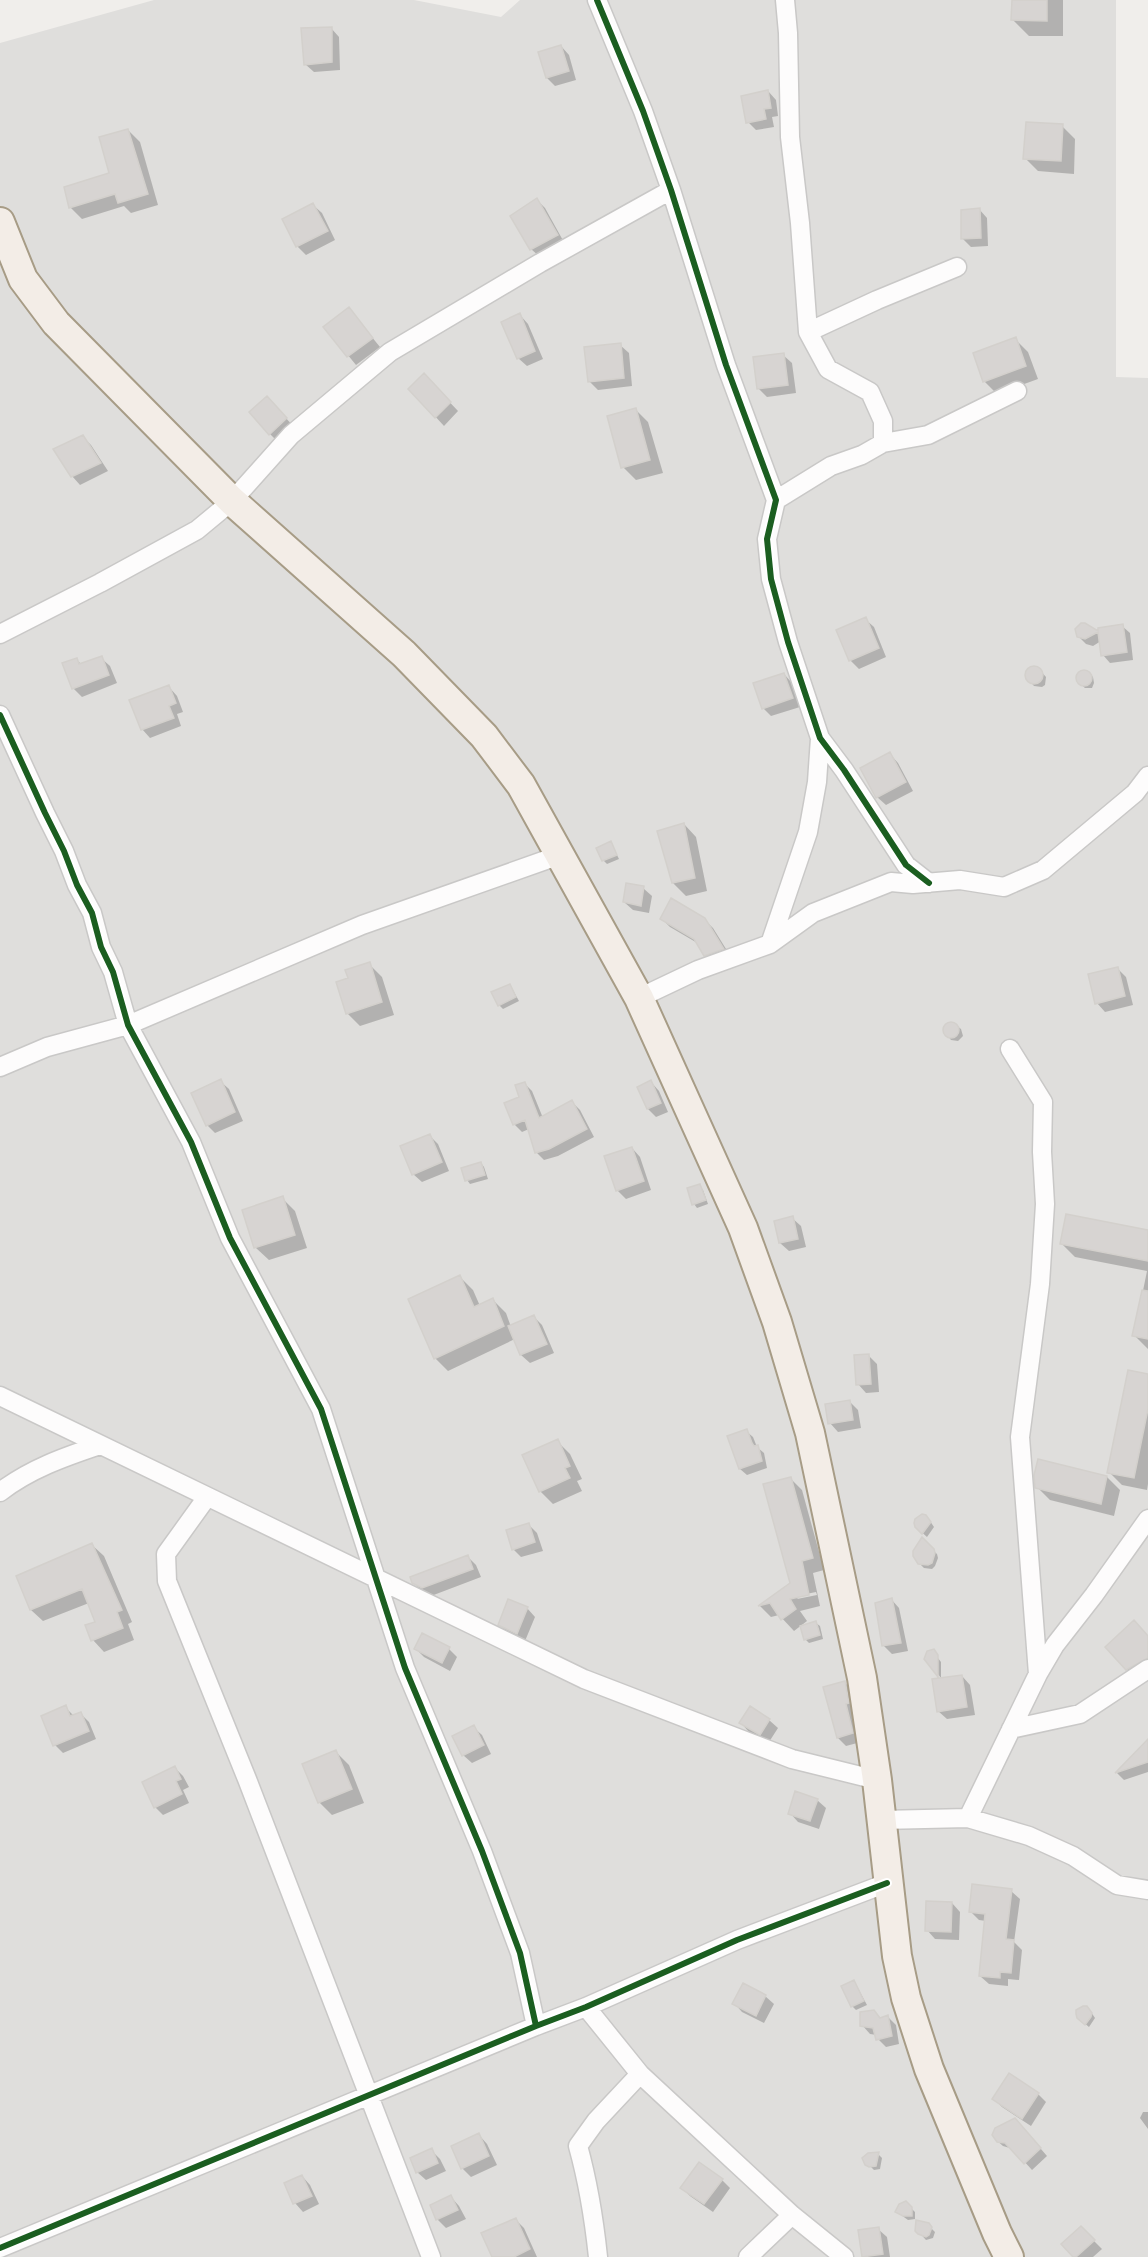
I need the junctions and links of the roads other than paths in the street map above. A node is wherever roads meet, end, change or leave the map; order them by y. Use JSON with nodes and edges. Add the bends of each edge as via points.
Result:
{"nodes":[{"id":1,"x":597,"y":0,"type":"edge"},
{"id":2,"x":785,"y":0,"type":"edge"},
{"id":3,"x":671,"y":190,"type":"junction"},
{"id":4,"x":0,"y":222,"type":"edge"},
{"id":5,"x":957,"y":267,"type":"dead end"},
{"id":6,"x":808,"y":332,"type":"junction"},
{"id":7,"x":1017,"y":391,"type":"dead end"},
{"id":8,"x":883,"y":442,"type":"junction"},
{"id":9,"x":776,"y":500,"type":"junction"},
{"id":10,"x":232,"y":501,"type":"junction"},
{"id":11,"x":0,"y":634,"type":"edge"},
{"id":12,"x":0,"y":715,"type":"edge"},
{"id":13,"x":820,"y":738,"type":"junction"},
{"id":14,"x":1148,"y":776,"type":"edge"},
{"id":15,"x":560,"y":855,"type":"junction"},
{"id":16,"x":929,"y":883,"type":"junction"},
{"id":17,"x":770,"y":944,"type":"junction"},
{"id":18,"x":639,"y":998,"type":"junction"},
{"id":19,"x":128,"y":1024,"type":"junction"},
{"id":20,"x":1010,"y":1049,"type":"dead end"},
{"id":21,"x":0,"y":1067,"type":"edge"},
{"id":22,"x":0,"y":1396,"type":"edge"},
{"id":23,"x":100,"y":1444,"type":"junction"},
{"id":24,"x":0,"y":1492,"type":"edge"},
{"id":25,"x":207,"y":1497,"type":"junction"},
{"id":26,"x":1148,"y":1519,"type":"edge"},
{"id":27,"x":375,"y":1579,"type":"junction"},
{"id":28,"x":1148,"y":1669,"type":"edge"},
{"id":29,"x":1038,"y":1674,"type":"junction"},
{"id":30,"x":1011,"y":1729,"type":"junction"},
{"id":31,"x":877,"y":1780,"type":"junction"},
{"id":32,"x":968,"y":1818,"type":"junction"},
{"id":33,"x":881,"y":1820,"type":"junction"},
{"id":34,"x":887,"y":1883,"type":"junction"},
{"id":35,"x":1148,"y":1890,"type":"edge"},
{"id":36,"x":586,"y":2007,"type":"junction"},
{"id":37,"x":536,"y":2026,"type":"junction"},
{"id":38,"x":640,"y":2074,"type":"junction"},
{"id":39,"x":368,"y":2096,"type":"junction"},
{"id":40,"x":792,"y":2215,"type":"junction"},
{"id":41,"x":0,"y":2248,"type":"edge"},
{"id":42,"x":431,"y":2257,"type":"edge"},
{"id":43,"x":598,"y":2257,"type":"edge"},
{"id":44,"x":748,"y":2257,"type":"edge"},
{"id":45,"x":844,"y":2257,"type":"edge"},
{"id":46,"x":1009,"y":2257,"type":"edge"}],
"edges":[{"from":1,"to":3,"type":"street"},
{"from":2,"to":6,"type":"street","via":[[790,136]]},
{"from":3,"to":9,"type":"street","via":[[726,365]]},
{"from":3,"to":10,"type":"street","via":[[390,352],[291,435]]},
{"from":4,"to":10,"type":"main road","via":[[23,279],[56,322]]},
{"from":5,"to":6,"type":"street"},
{"from":6,"to":8,"type":"street","via":[[828,369],[870,392],[883,421]]},
{"from":7,"to":8,"type":"street","via":[[928,435]]},
{"from":8,"to":9,"type":"street","via":[[862,455],[831,466]]},
{"from":9,"to":13,"type":"street","via":[[767,539],[771,579]]},
{"from":10,"to":11,"type":"street","via":[[197,530]]},
{"from":10,"to":15,"type":"main road","via":[[404,654],[484,736],[520,785]]},
{"from":12,"to":19,"type":"street","via":[[92,913]]},
{"from":13,"to":16,"type":"street","via":[[906,865]]},
{"from":13,"to":17,"type":"street","via":[[818,782],[808,832]]},
{"from":14,"to":16,"type":"street","via":[[1135,793],[1043,870],[1004,887],[960,880]]},
{"from":15,"to":18,"type":"main road"},
{"from":15,"to":19,"type":"street","via":[[362,925]]},
{"from":16,"to":17,"type":"street","via":[[891,882],[813,913]]},
{"from":17,"to":18,"type":"street","via":[[698,970]]},
{"from":18,"to":31,"type":"main road","via":[[743,1228],[777,1323],[810,1433],[862,1678]]},
{"from":19,"to":21,"type":"street","via":[[47,1047]]},
{"from":19,"to":27,"type":"street","via":[[191,1142],[230,1238],[321,1409]]},
{"from":20,"to":29,"type":"street","via":[[1043,1102],[1045,1204],[1040,1284],[1020,1437]]},
{"from":22,"to":23,"type":"street"},
{"from":23,"to":24,"type":"street","via":[[18,1478]]},
{"from":23,"to":25,"type":"street"},
{"from":25,"to":27,"type":"street"},
{"from":25,"to":39,"type":"street","via":[[166,1554],[167,1581],[248,1779]]},
{"from":26,"to":29,"type":"street"},
{"from":27,"to":31,"type":"street","via":[[584,1679],[792,1759]]},
{"from":27,"to":37,"type":"street","via":[[405,1668],[520,1953]]},
{"from":28,"to":30,"type":"street","via":[[1080,1714]]},
{"from":29,"to":30,"type":"street"},
{"from":30,"to":32,"type":"street"},
{"from":31,"to":33,"type":"main road"},
{"from":32,"to":33,"type":"street"},
{"from":32,"to":35,"type":"street","via":[[1029,1836],[1073,1856],[1117,1885]]},
{"from":33,"to":34,"type":"main road"},
{"from":34,"to":36,"type":"street","via":[[737,1940]]},
{"from":34,"to":46,"type":"main road","via":[[906,1998],[929,2068]]},
{"from":36,"to":37,"type":"street"},
{"from":36,"to":38,"type":"street"},
{"from":37,"to":39,"type":"street"},
{"from":38,"to":40,"type":"street"},
{"from":38,"to":43,"type":"street","via":[[578,2146]]},
{"from":39,"to":41,"type":"street"},
{"from":39,"to":42,"type":"street"},
{"from":40,"to":44,"type":"street"},
{"from":40,"to":45,"type":"street"}]}
